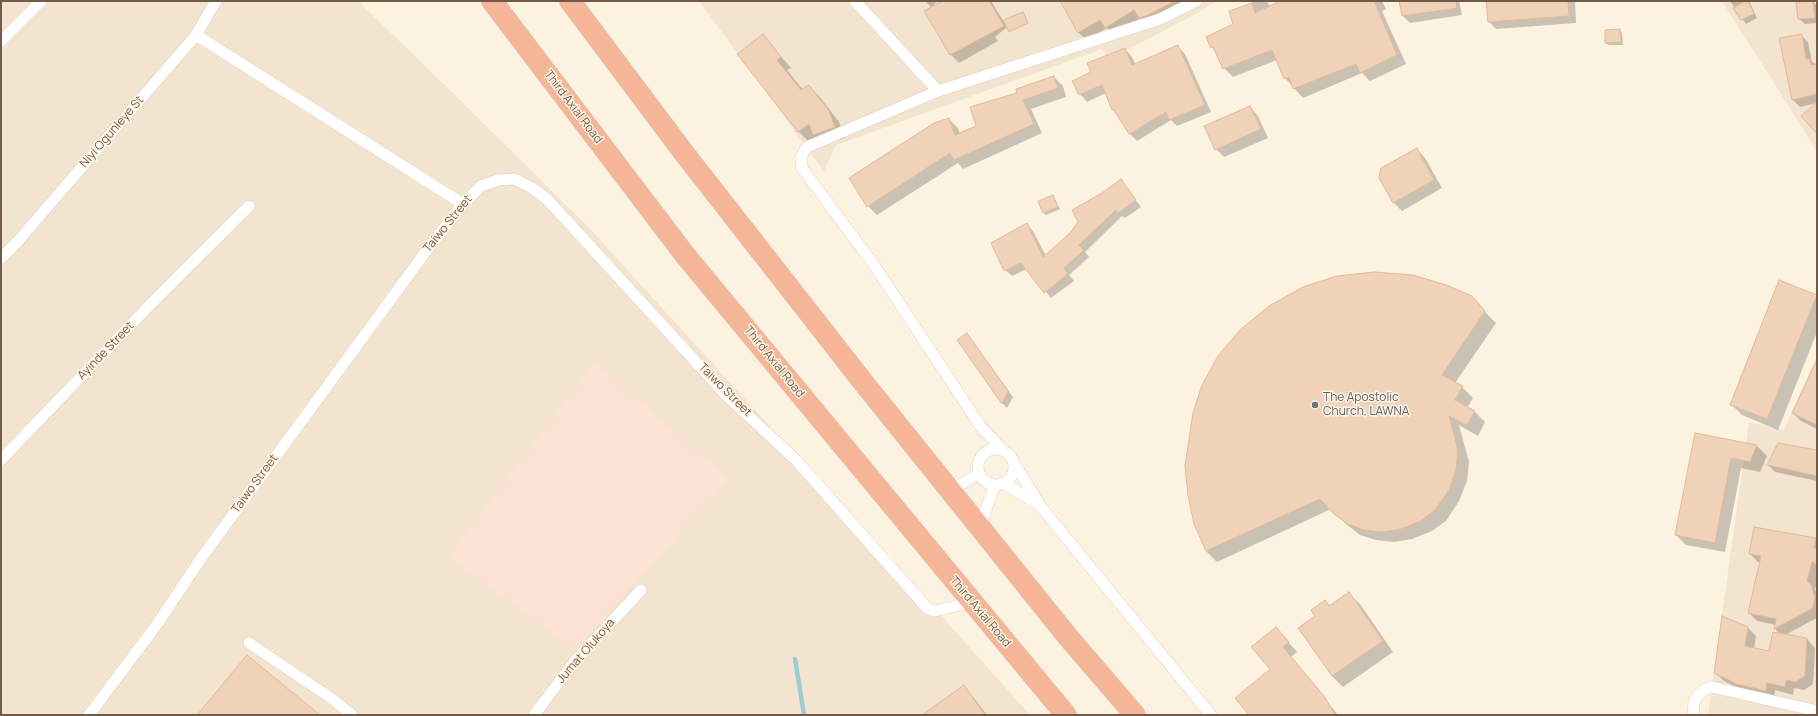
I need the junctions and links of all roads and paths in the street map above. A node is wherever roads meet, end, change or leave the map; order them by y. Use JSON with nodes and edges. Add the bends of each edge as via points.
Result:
{"nodes":[{"id":1,"x":41,"y":1,"type":"edge"},
{"id":2,"x":216,"y":1,"type":"edge"},
{"id":3,"x":474,"y":1,"type":"edge"},
{"id":4,"x":492,"y":1,"type":"edge"},
{"id":5,"x":570,"y":1,"type":"edge"},
{"id":6,"x":855,"y":1,"type":"edge"},
{"id":7,"x":1196,"y":1,"type":"edge"},
{"id":8,"x":196,"y":35,"type":"junction"},
{"id":9,"x":1,"y":41,"type":"edge"},
{"id":10,"x":553,"y":81,"type":"junction"},
{"id":11,"x":938,"y":91,"type":"junction"},
{"id":12,"x":463,"y":204,"type":"junction"},
{"id":13,"x":249,"y":206,"type":"dead end"},
{"id":14,"x":1,"y":258,"type":"edge"},
{"id":15,"x":981,"y":427,"type":"junction"},
{"id":16,"x":1002,"y":449,"type":"junction"},
{"id":17,"x":983,"y":453,"type":"junction"},
{"id":18,"x":1,"y":460,"type":"edge"},
{"id":19,"x":1014,"y":463,"type":"junction"},
{"id":20,"x":978,"y":474,"type":"junction"},
{"id":21,"x":999,"y":484,"type":"junction"},
{"id":22,"x":950,"y":491,"type":"junction"},
{"id":23,"x":1041,"y":507,"type":"junction"},
{"id":24,"x":979,"y":528,"type":"junction"},
{"id":25,"x":641,"y":590,"type":"dead end"},
{"id":26,"x":972,"y":602,"type":"junction"},
{"id":27,"x":249,"y":643,"type":"dead end"},
{"id":28,"x":1817,"y":711,"type":"edge"},
{"id":29,"x":89,"y":715,"type":"edge"},
{"id":30,"x":352,"y":715,"type":"edge"},
{"id":31,"x":534,"y":715,"type":"edge"},
{"id":32,"x":1066,"y":715,"type":"edge"},
{"id":33,"x":1135,"y":715,"type":"edge"},
{"id":34,"x":1211,"y":715,"type":"edge"},
{"id":35,"x":1693,"y":715,"type":"edge"}],
"edges":[{"from":1,"to":9,"type":"street"},
{"from":2,"to":8,"type":"street","name":"Niyi Ogunleye St"},
{"from":3,"to":10,"type":"highway"},
{"from":4,"to":10,"type":"highway","name":"Third Axial Road"},
{"from":5,"to":22,"type":"highway","via":[[708,184]]},
{"from":6,"to":11,"type":"street"},
{"from":7,"to":11,"type":"street","via":[[1160,19]]},
{"from":8,"to":12,"type":"street"},
{"from":8,"to":14,"type":"street","name":"Niyi Ogunleye St","via":[[24,235]]},
{"from":10,"to":26,"type":"highway","name":"Third Axial Road","via":[[685,255]]},
{"from":11,"to":15,"type":"street","via":[[807,147],[802,157],[802,168],[874,265]]},
{"from":12,"to":26,"type":"street","name":"Taiwo Street","via":[[481,186],[498,180],[515,179],[547,199],[727,396],[796,460],[927,608],[935,611]]},
{"from":12,"to":29,"type":"street","name":"Taiwo Street","via":[[296,427],[202,557],[158,623]]},
{"from":13,"to":18,"type":"street","name":"Ayinde Street"},
{"from":15,"to":16,"type":"street"},
{"from":15,"to":17,"type":"street"},
{"from":16,"to":17,"type":"street","via":[[989,449]]},
{"from":16,"to":19,"type":"street","via":[[1012,457]]},
{"from":17,"to":20,"type":"street","via":[[978,459]]},
{"from":19,"to":21,"type":"street","via":[[1013,472],[1008,480]]},
{"from":19,"to":23,"type":"street"},
{"from":20,"to":21,"type":"street","via":[[988,484]]},
{"from":20,"to":22,"type":"street"},
{"from":21,"to":23,"type":"street"},
{"from":21,"to":24,"type":"street"},
{"from":22,"to":24,"type":"highway"},
{"from":23,"to":34,"type":"street"},
{"from":24,"to":33,"type":"highway"},
{"from":25,"to":31,"type":"street","name":"Jumat Olukoya","via":[[575,661]]},
{"from":26,"to":32,"type":"highway","name":"Third Axial Road"},
{"from":27,"to":30,"type":"street","via":[[332,698]]},
{"from":28,"to":35,"type":"street","via":[[1712,687],[1698,695],[1694,702]]}]}
